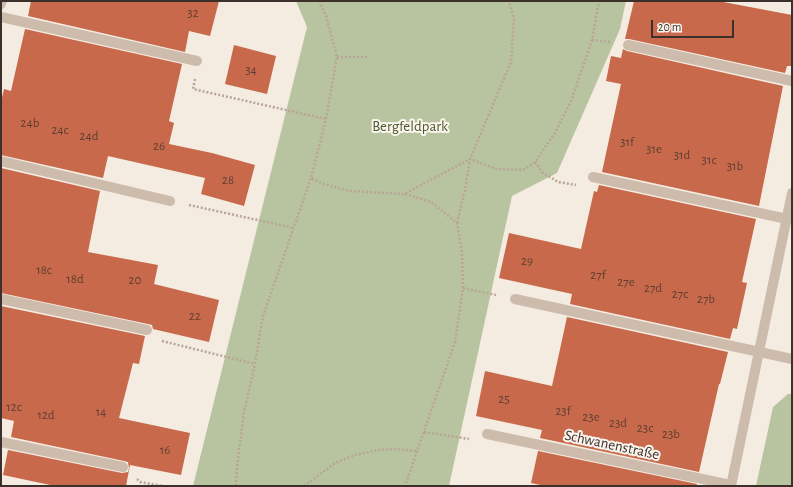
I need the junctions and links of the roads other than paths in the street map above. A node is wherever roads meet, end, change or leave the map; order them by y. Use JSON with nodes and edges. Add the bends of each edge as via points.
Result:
{"nodes":[{"id":1,"x":1,"y":17,"type":"edge"},
{"id":2,"x":628,"y":45,"type":"dead end"},
{"id":3,"x":197,"y":61,"type":"road end"},
{"id":4,"x":792,"y":81,"type":"edge"},
{"id":5,"x":1,"y":161,"type":"edge"},
{"id":6,"x":594,"y":177,"type":"road end"},
{"id":7,"x":792,"y":194,"type":"edge"},
{"id":8,"x":170,"y":201,"type":"road end"},
{"id":9,"x":787,"y":219,"type":"junction"},
{"id":10,"x":1,"y":299,"type":"edge"},
{"id":11,"x":515,"y":299,"type":"road end"},
{"id":12,"x":147,"y":330,"type":"road end"},
{"id":13,"x":759,"y":352,"type":"junction"},
{"id":14,"x":792,"y":359,"type":"edge"},
{"id":15,"x":487,"y":434,"type":"road end"},
{"id":16,"x":1,"y":442,"type":"edge"},
{"id":17,"x":123,"y":467,"type":"road end"},
{"id":18,"x":731,"y":486,"type":"edge"}],
"edges":[{"from":1,"to":3,"type":"street"},
{"from":2,"to":4,"type":"street"},
{"from":5,"to":8,"type":"street"},
{"from":6,"to":9,"type":"street"},
{"from":7,"to":9,"type":"street","name":"Schwanenstraße"},
{"from":9,"to":13,"type":"street","name":"Schwanenstraße"},
{"from":10,"to":12,"type":"street"},
{"from":11,"to":13,"type":"street"},
{"from":13,"to":14,"type":"street"},
{"from":13,"to":18,"type":"street","name":"Schwanenstraße"},
{"from":15,"to":18,"type":"street","name":"Schwanenstraße"},
{"from":16,"to":17,"type":"street"}]}
